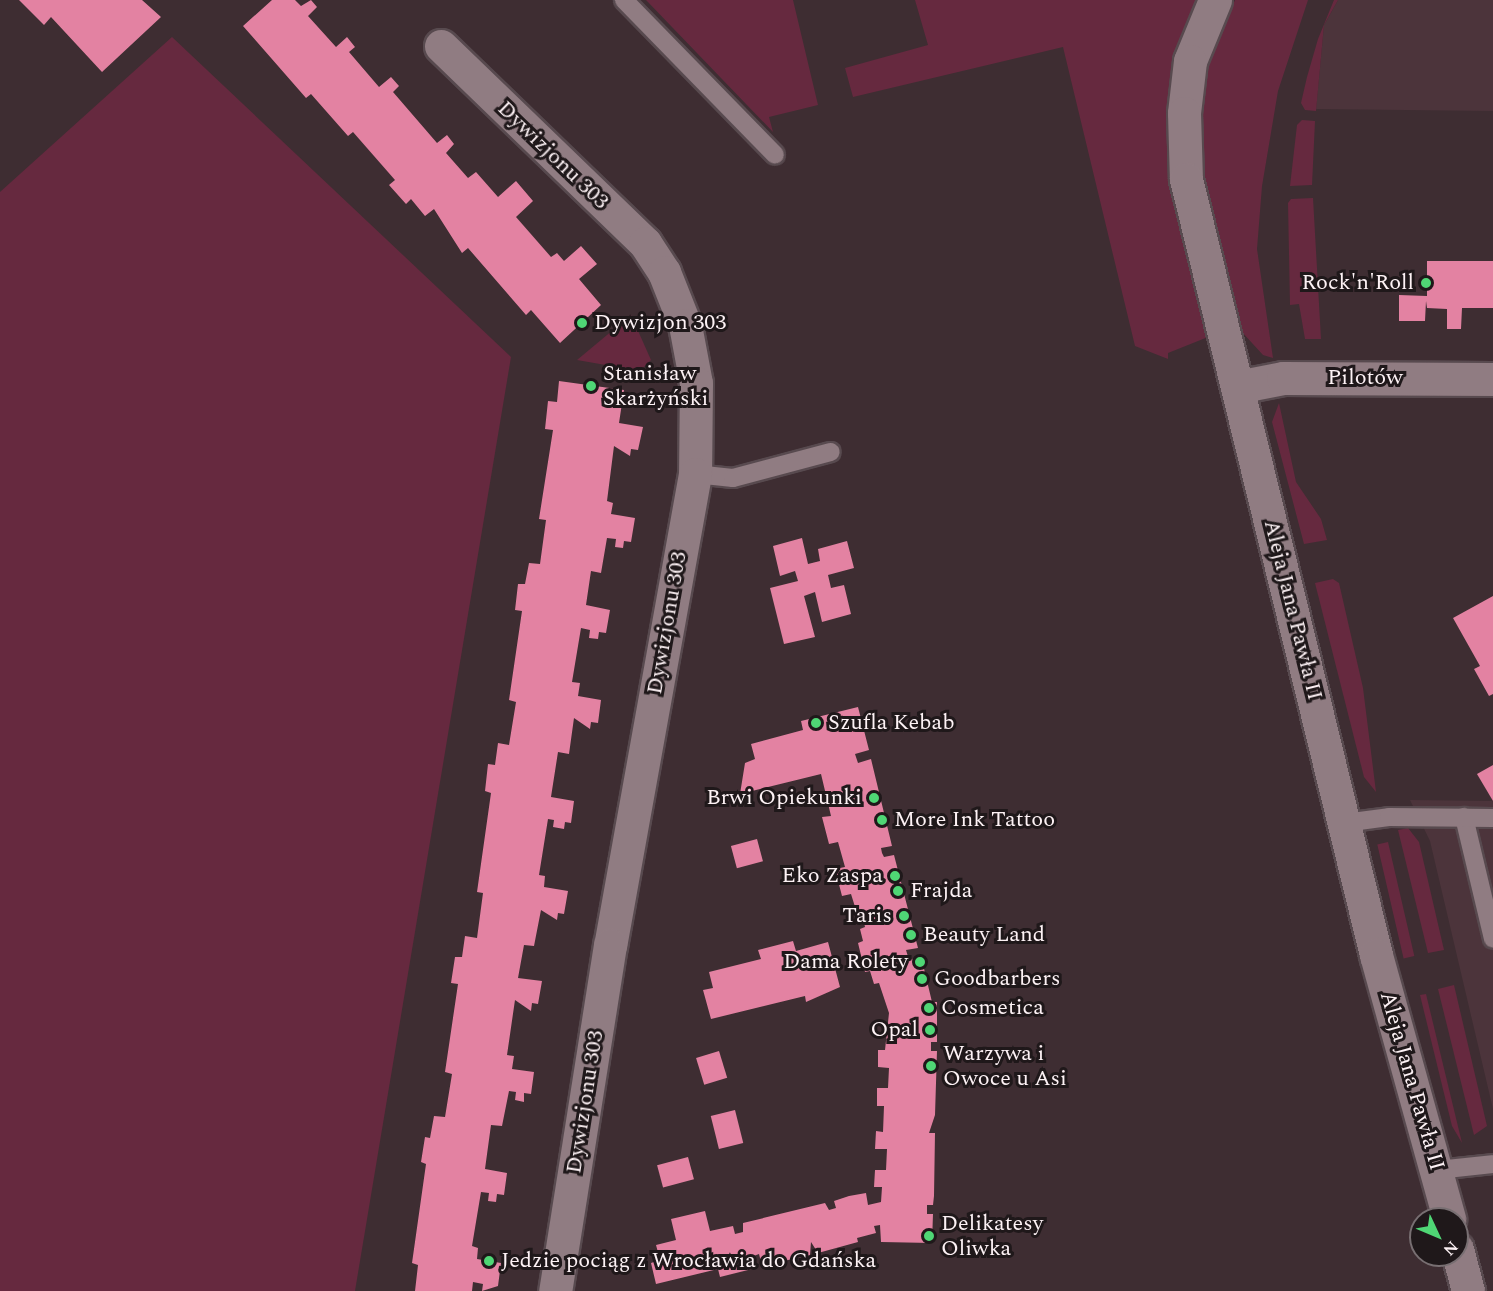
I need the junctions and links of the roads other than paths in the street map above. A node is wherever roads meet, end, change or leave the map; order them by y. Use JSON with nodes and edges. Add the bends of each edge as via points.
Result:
{"nodes":[{"id":1,"x":624,"y":0,"type":"edge"},
{"id":2,"x":1215,"y":0,"type":"edge"},
{"id":3,"x":441,"y":46,"type":"dead end"},
{"id":4,"x":775,"y":155,"type":"dead end"},
{"id":5,"x":1493,"y":379,"type":"edge"},
{"id":6,"x":1237,"y":387,"type":"junction"},
{"id":7,"x":831,"y":452,"type":"dead end"},
{"id":8,"x":695,"y":474,"type":"junction"},
{"id":9,"x":1464,"y":817,"type":"junction"},
{"id":10,"x":1493,"y":818,"type":"edge"},
{"id":11,"x":1344,"y":823,"type":"junction"},
{"id":12,"x":1493,"y":939,"type":"edge"},
{"id":13,"x":1493,"y":1164,"type":"edge"},
{"id":14,"x":1437,"y":1170,"type":"junction"},
{"id":15,"x":1446,"y":1207,"type":"edge"},
{"id":16,"x":1462,"y":1267,"type":"edge"},
{"id":17,"x":555,"y":1291,"type":"edge"},
{"id":18,"x":1468,"y":1291,"type":"edge"}],
"edges":[{"from":1,"to":4,"type":"lane"},
{"from":2,"to":6,"type":"street","name":"Aleja Jana Pawła II","via":[[1190,61],[1184,157],[1196,231]]},
{"from":3,"to":8,"type":"street","name":"Dywizjonu 303","via":[[645,243],[664,272],[692,354]]},
{"from":5,"to":6,"type":"street","name":"Pilotów","via":[[1283,378]]},
{"from":6,"to":11,"type":"street","name":"Aleja Jana Pawła II"},
{"from":7,"to":8,"type":"lane","via":[[733,478]]},
{"from":8,"to":17,"type":"street","name":"Dywizjonu 303","via":[[610,945]]},
{"from":9,"to":10,"type":"lane"},
{"from":9,"to":11,"type":"lane"},
{"from":9,"to":12,"type":"lane"},
{"from":11,"to":14,"type":"street","name":"Aleja Jana Pawła II"},
{"from":13,"to":14,"type":"lane"},
{"from":14,"to":15,"type":"street","name":"Aleja Jana Pawła II"},
{"from":16,"to":18,"type":"street"}]}
